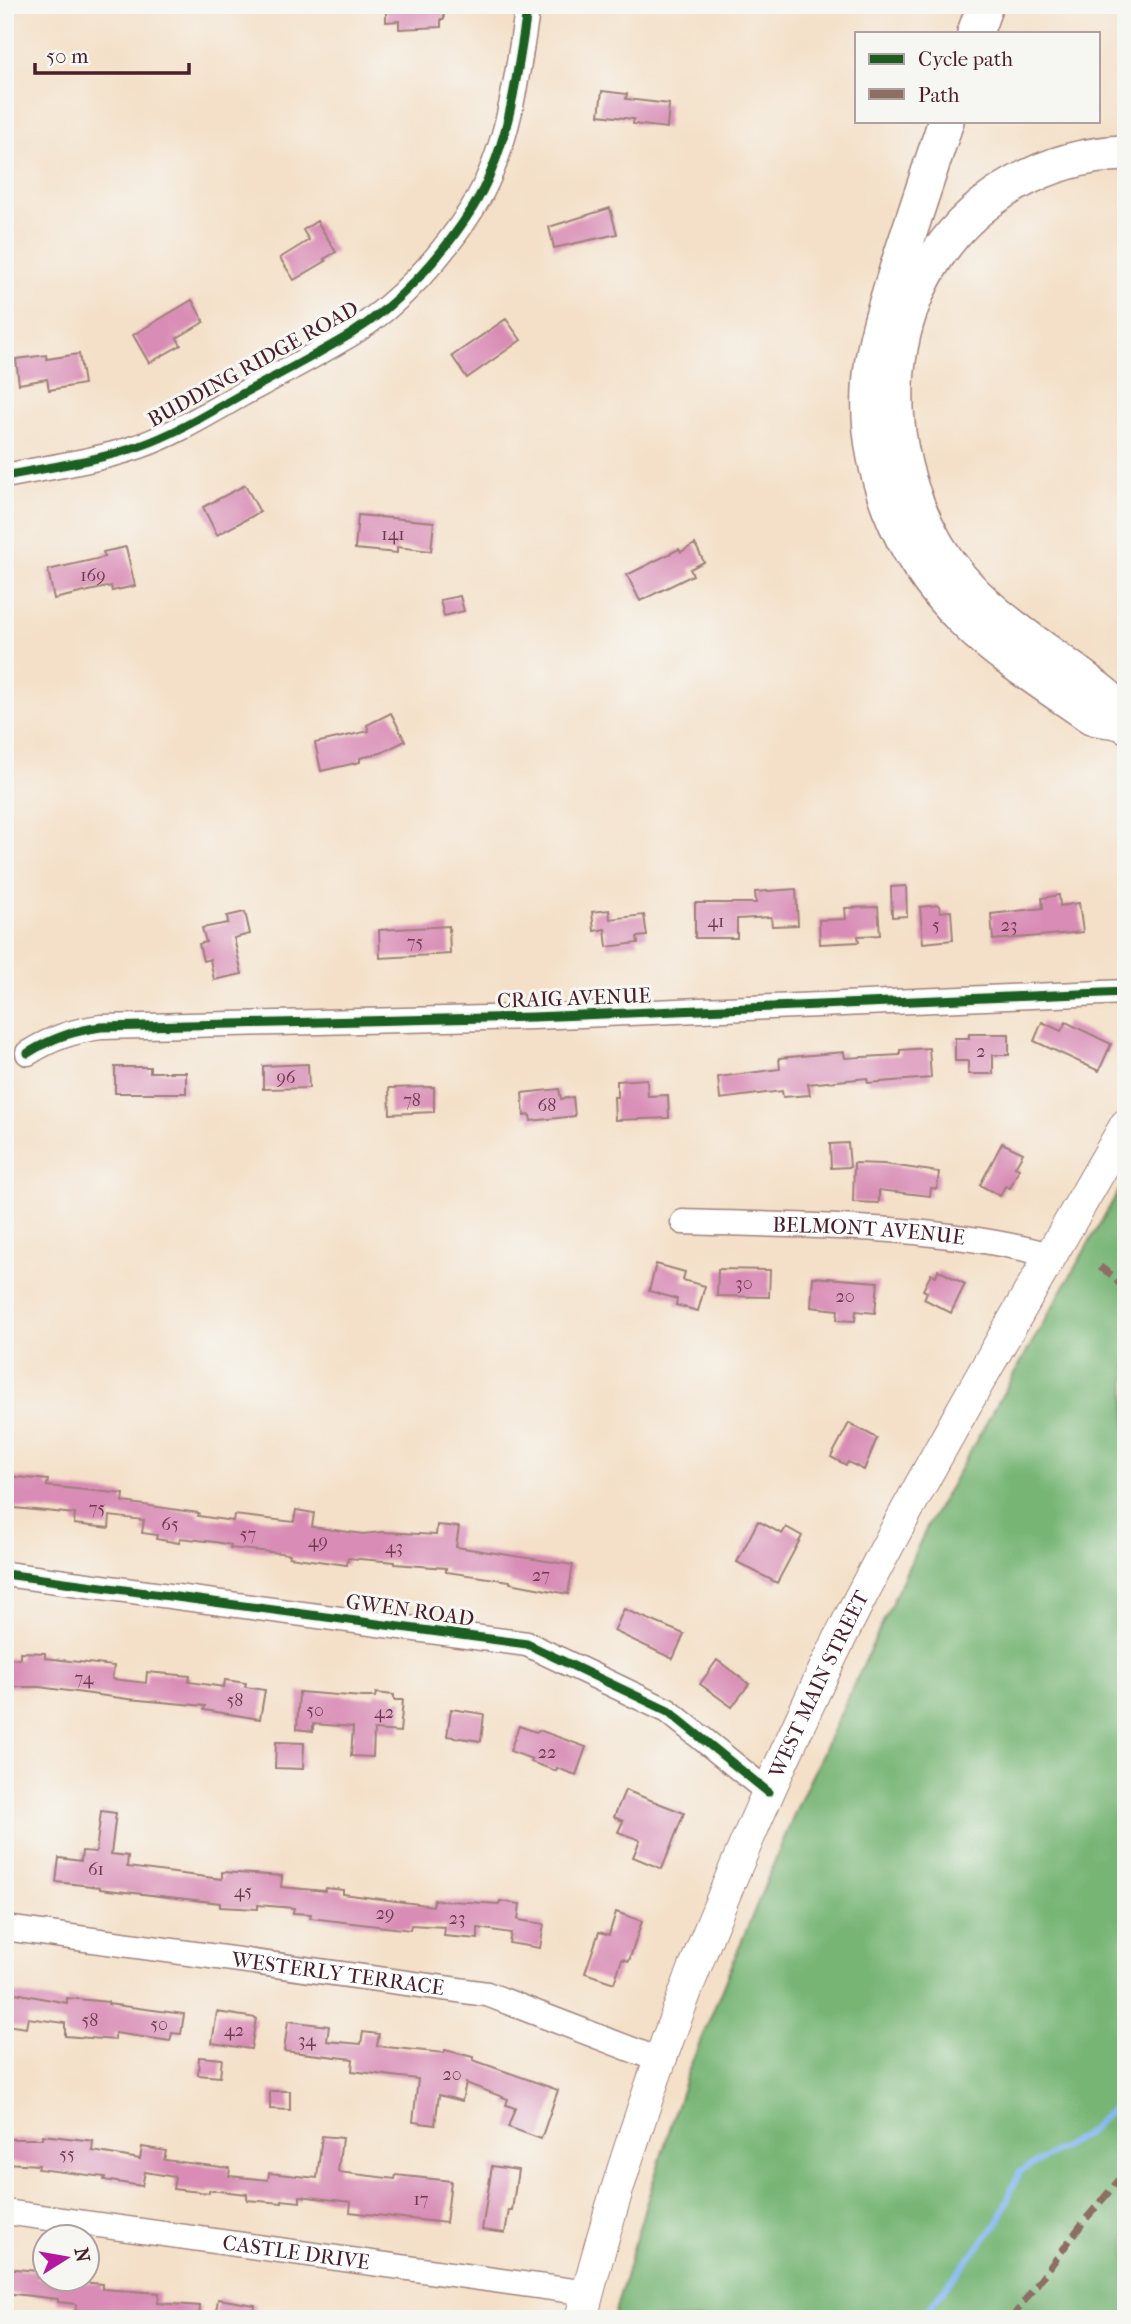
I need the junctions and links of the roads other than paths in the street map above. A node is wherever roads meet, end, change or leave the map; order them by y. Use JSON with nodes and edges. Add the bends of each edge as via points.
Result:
{"nodes":[{"id":1,"x":528,"y":5,"type":"edge"},
{"id":2,"x":985,"y":5,"type":"edge"},
{"id":3,"x":975,"y":32,"type":"edge"},
{"id":4,"x":946,"y":122,"type":"edge"},
{"id":5,"x":1126,"y":153,"type":"edge"},
{"id":6,"x":5,"y":475,"type":"edge"},
{"id":7,"x":1123,"y":723,"type":"edge"},
{"id":8,"x":1126,"y":992,"type":"edge"},
{"id":9,"x":28,"y":1053,"type":"dead end"},
{"id":10,"x":1126,"y":1125,"type":"edge"},
{"id":11,"x":683,"y":1222,"type":"dead end"},
{"id":12,"x":1051,"y":1255,"type":"junction"},
{"id":13,"x":5,"y":1574,"type":"edge"},
{"id":14,"x":768,"y":1792,"type":"junction"},
{"id":15,"x":5,"y":1928,"type":"edge"},
{"id":16,"x":659,"y":2060,"type":"junction"},
{"id":17,"x":5,"y":2212,"type":"edge"},
{"id":18,"x":584,"y":2306,"type":"edge"}],
"edges":[{"from":1,"to":6,"type":"street","name":"BUDDING RIDGE ROAD","via":[[508,122],[492,167],[473,207],[448,241],[385,308],[353,332],[174,432],[112,455]]},
{"from":2,"to":3,"type":"highway"},
{"from":4,"to":7,"type":"highway","via":[[873,356],[870,422],[881,483],[911,552],[964,621],[1091,716]]},
{"from":5,"to":7,"type":"highway","via":[[1081,159],[1031,175],[992,198],[957,230],[931,263],[912,304],[899,351],[895,398],[907,479],[949,564],[997,616],[1106,696]]},
{"from":8,"to":9,"type":"street","name":"CRAIG AVENUE","via":[[533,1017],[101,1027],[51,1039]]},
{"from":10,"to":12,"type":"main road","name":"WEST MAIN STREET"},
{"from":11,"to":12,"type":"street","name":"BELMONT AVENUE","via":[[952,1237]]},
{"from":12,"to":14,"type":"main road","name":"WEST MAIN STREET","via":[[857,1604]]},
{"from":13,"to":14,"type":"street","name":"GWEN ROAD","via":[[527,1644],[668,1711]]},
{"from":14,"to":16,"type":"main road","name":"WEST MAIN STREET"},
{"from":15,"to":16,"type":"street","name":"WESTERLY TERRACE","via":[[487,1994]]},
{"from":16,"to":18,"type":"main road","name":"WEST MAIN STREET"},
{"from":17,"to":18,"type":"street","name":"CASTLE DRIVE"}]}
